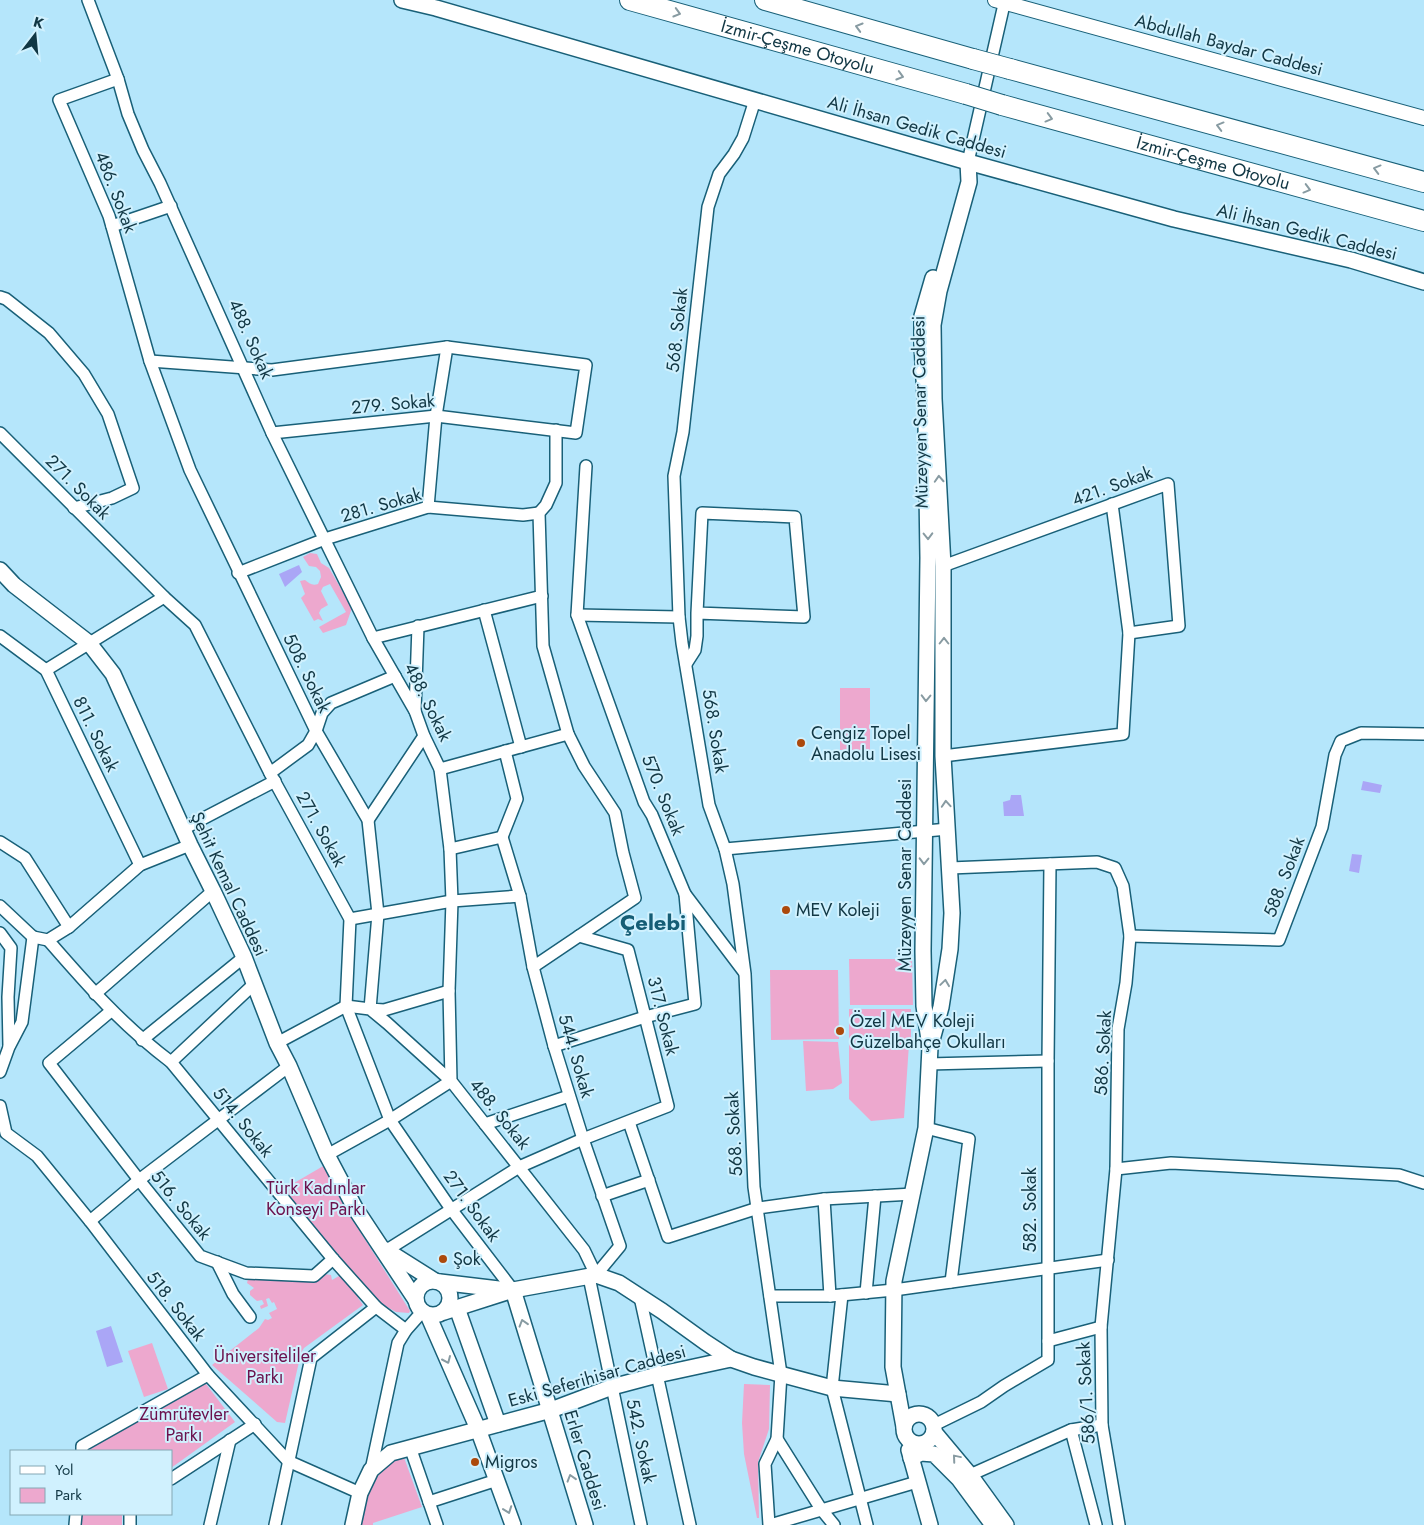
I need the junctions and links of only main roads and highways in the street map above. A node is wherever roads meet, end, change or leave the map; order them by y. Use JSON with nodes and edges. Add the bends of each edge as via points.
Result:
{"nodes":[{"id":1,"x":402,"y":0,"type":"edge"},
{"id":2,"x":630,"y":0,"type":"edge"},
{"id":3,"x":765,"y":0,"type":"edge"},
{"id":4,"x":968,"y":162,"type":"junction"},
{"id":5,"x":1424,"y":182,"type":"edge"},
{"id":6,"x":1424,"y":221,"type":"edge"},
{"id":7,"x":1424,"y":282,"type":"edge"},
{"id":8,"x":0,"y":570,"type":"edge"},
{"id":9,"x":930,"y":1047,"type":"junction"},
{"id":10,"x":384,"y":1248,"type":"junction"},
{"id":11,"x":438,"y":1282,"type":"junction"},
{"id":12,"x":513,"y":1290,"type":"junction"},
{"id":13,"x":422,"y":1309,"type":"junction"},
{"id":14,"x":451,"y":1310,"type":"junction"},
{"id":15,"x":731,"y":1359,"type":"junction"},
{"id":16,"x":898,"y":1394,"type":"junction"},
{"id":17,"x":551,"y":1410,"type":"junction"},
{"id":18,"x":498,"y":1424,"type":"junction"},
{"id":19,"x":478,"y":1429,"type":"junction"},
{"id":20,"x":905,"y":1432,"type":"junction"},
{"id":21,"x":930,"y":1434,"type":"junction"},
{"id":22,"x":911,"y":1458,"type":"junction"},
{"id":23,"x":353,"y":1525,"type":"edge"},
{"id":24,"x":514,"y":1525,"type":"edge"},
{"id":25,"x":586,"y":1525,"type":"edge"},
{"id":26,"x":930,"y":1525,"type":"edge"},
{"id":27,"x":993,"y":1525,"type":"edge"},
{"id":28,"x":1006,"y":1525,"type":"edge"}],
"edges":[{"from":1,"to":4,"type":"main road","name":"Ali İhsan Gedik Caddesi"},
{"from":2,"to":6,"type":"highway","name":"İzmir-Çeşme Otoyolu","one_way":true,"bridge":true},
{"from":5,"to":3,"type":"highway","name":"İzmir-Çeşme Otoyolu","one_way":true,"bridge":true},
{"from":4,"to":7,"type":"main road","name":"Ali İhsan Gedik Caddesi","via":[[1174,219],[1350,260]]},
{"from":9,"to":4,"type":"main road","name":"Müzeyyen Senar Caddesi","one_way":true,"via":[[941,1007],[952,913],[943,756],[943,566],[933,325],[969,182]]},
{"from":4,"to":9,"type":"main road","name":"Müzeyyen Senar Caddesi","one_way":true,"via":[[960,177],[922,316],[928,558],[924,1006]]},
{"from":8,"to":10,"type":"main road","name":"Şehit Kemal Caddesi","via":[[14,586],[89,643],[114,674],[244,958],[277,1043],[327,1155],[355,1208]]},
{"from":9,"to":16,"type":"main road","name":"Müzeyyen Senar Caddesi","via":[[926,1128],[894,1281],[893,1368]]},
{"from":10,"to":11,"type":"main road"},
{"from":10,"to":13,"type":"main road","name":"Şehit Kemal Caddesi"},
{"from":11,"to":12,"type":"main road"},
{"from":11,"to":13,"type":"main road","via":[[424,1283],[417,1292]]},
{"from":11,"to":14,"type":"main road","via":[[445,1286],[450,1296],[448,1307]]},
{"from":12,"to":14,"type":"main road"},
{"from":12,"to":15,"type":"main road","via":[[592,1276],[619,1283]]},
{"from":17,"to":12,"type":"main road","name":"Erler Caddesi","one_way":true},
{"from":13,"to":14,"type":"main road","via":[[439,1315]]},
{"from":13,"to":19,"type":"main road","one_way":true},
{"from":14,"to":18,"type":"main road"},
{"from":15,"to":16,"type":"main road","via":[[832,1388]]},
{"from":15,"to":17,"type":"main road","name":"Eski Seferihisar Caddesi","via":[[612,1387]]},
{"from":16,"to":20,"type":"main road","name":"Müzeyyen Senar Caddesi"},
{"from":16,"to":21,"type":"main road"},
{"from":17,"to":18,"type":"main road","name":"Eski Seferihisar Caddesi"},
{"from":25,"to":17,"type":"main road","name":"Erler Caddesi","one_way":true},
{"from":18,"to":19,"type":"main road","name":"Eski Seferihisar Caddesi"},
{"from":19,"to":23,"type":"main road","name":"Eski Seferihisar Caddesi","via":[[391,1452],[371,1470],[360,1493]]},
{"from":19,"to":24,"type":"main road","one_way":true},
{"from":20,"to":21,"type":"main road","via":[[913,1443]]},
{"from":20,"to":21,"type":"main road","via":[[913,1415]]},
{"from":20,"to":22,"type":"main road","name":"Müzeyyen Senar Caddesi"},
{"from":21,"to":22,"type":"main road","via":[[921,1453]]},
{"from":21,"to":27,"type":"main road"},
{"from":28,"to":21,"type":"main road","one_way":true,"via":[[970,1475]]},
{"from":22,"to":26,"type":"main road","name":"Müzeyyen Senar Caddesi"}]}
